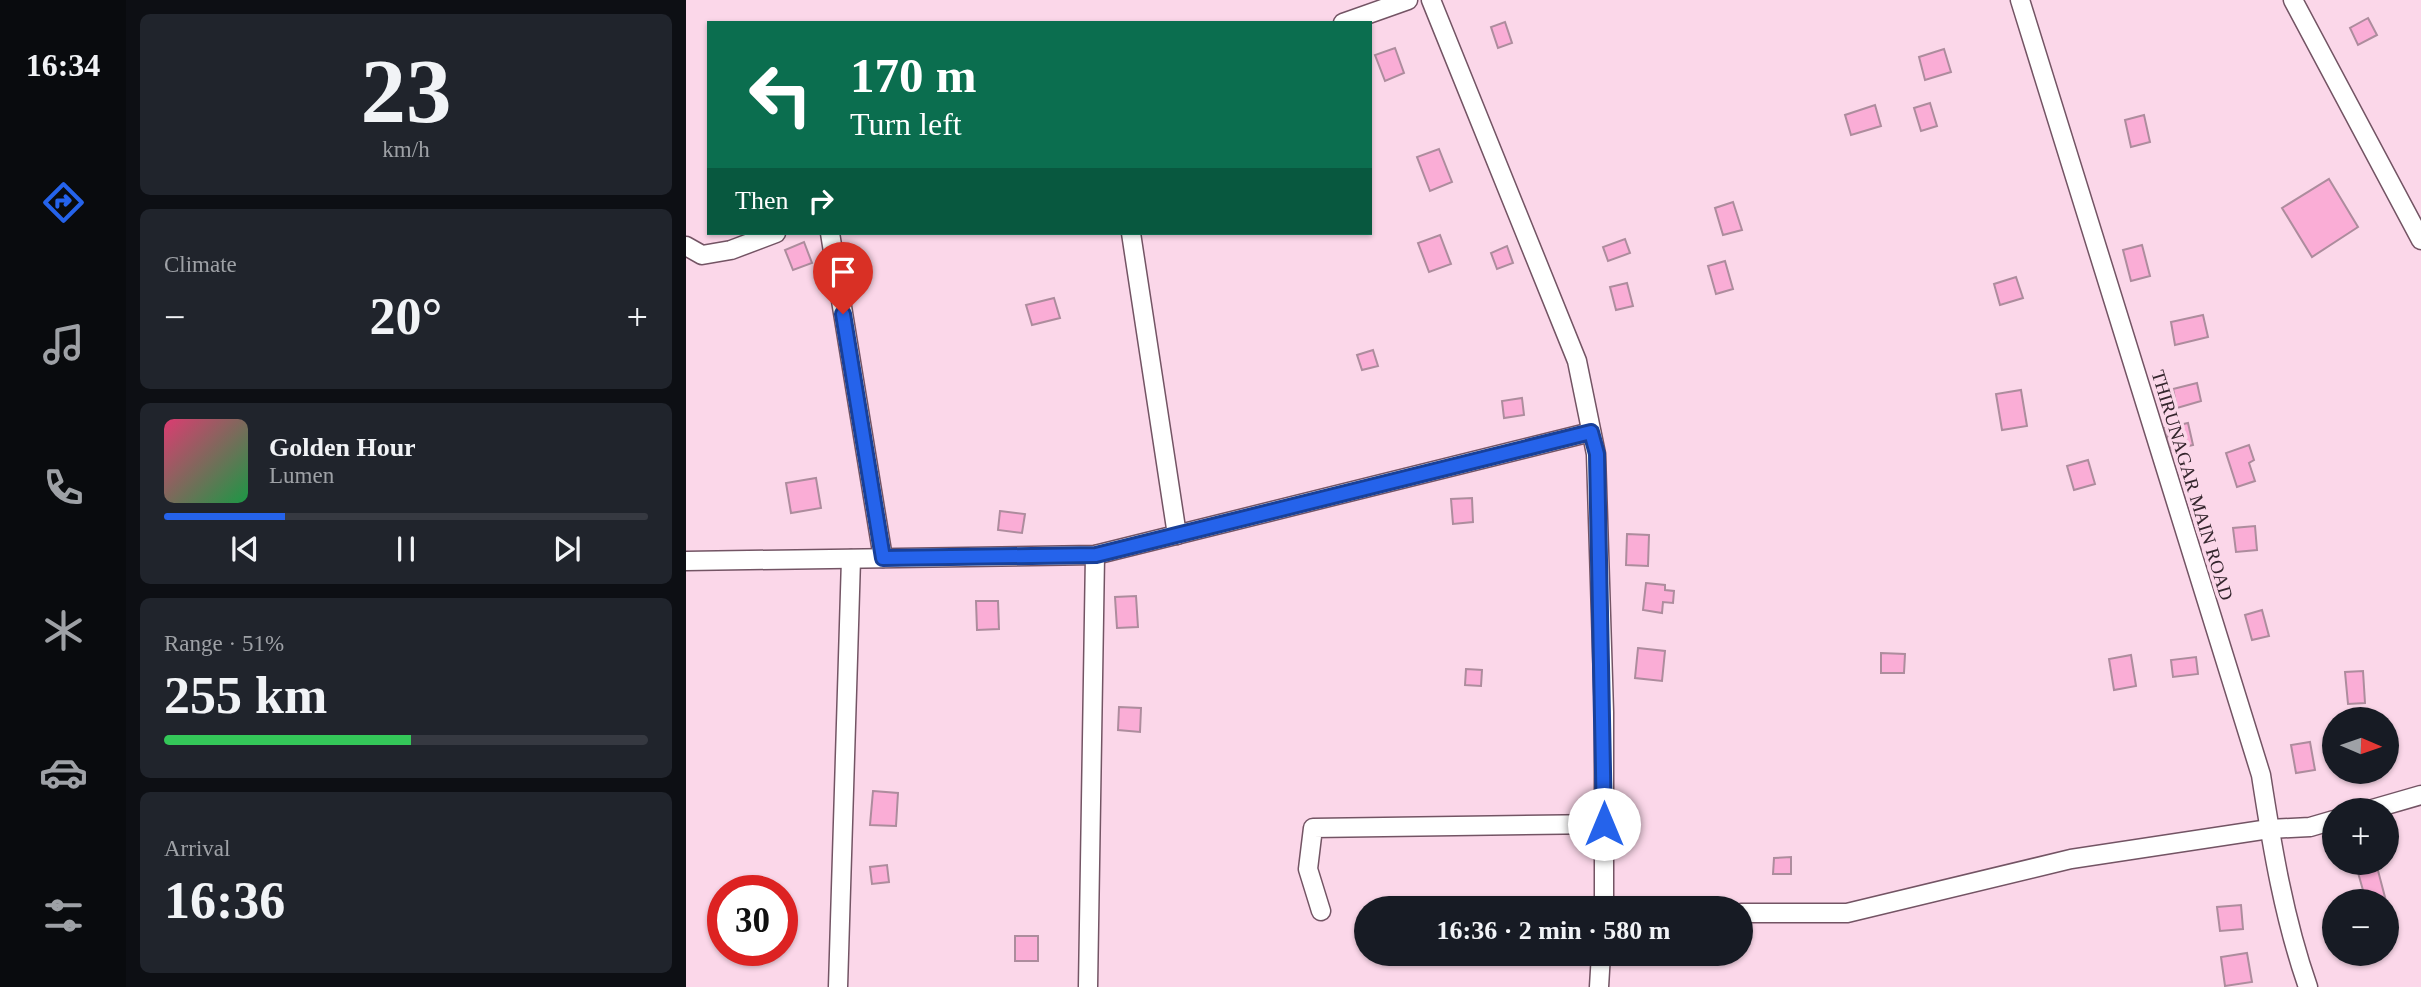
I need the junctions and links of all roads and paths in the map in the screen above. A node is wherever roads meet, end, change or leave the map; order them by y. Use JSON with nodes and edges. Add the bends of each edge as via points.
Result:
{"nodes":[{"id":1,"x":1408,"y":0,"type":"edge"},
{"id":2,"x":1431,"y":0,"type":"edge"},
{"id":3,"x":2020,"y":0,"type":"edge"},
{"id":4,"x":2293,"y":0,"type":"edge"},
{"id":5,"x":1349,"y":21,"type":"edge"},
{"id":6,"x":771,"y":235,"type":"edge"},
{"id":7,"x":830,"y":235,"type":"edge"},
{"id":8,"x":1131,"y":235,"type":"edge"},
{"id":9,"x":2421,"y":240,"type":"edge"},
{"id":10,"x":686,"y":246,"type":"edge"},
{"id":11,"x":1591,"y":432,"type":"junction"},
{"id":12,"x":1177,"y":535,"type":"junction"},
{"id":13,"x":1096,"y":555,"type":"junction"},
{"id":14,"x":883,"y":558,"type":"junction"},
{"id":15,"x":851,"y":559,"type":"junction"},
{"id":16,"x":686,"y":561,"type":"edge"},
{"id":17,"x":2421,"y":795,"type":"edge"},
{"id":18,"x":2399,"y":801,"type":"edge"},
{"id":19,"x":1604,"y":824,"type":"junction"},
{"id":20,"x":2322,"y":824,"type":"edge"},
{"id":21,"x":2269,"y":829,"type":"junction"},
{"id":22,"x":1604,"y":896,"type":"edge"},
{"id":23,"x":1321,"y":911,"type":"dead end"},
{"id":24,"x":1753,"y":913,"type":"edge"},
{"id":25,"x":1600,"y":966,"type":"edge"},
{"id":26,"x":838,"y":987,"type":"edge"},
{"id":27,"x":1088,"y":987,"type":"edge"},
{"id":28,"x":1599,"y":987,"type":"edge"},
{"id":29,"x":2308,"y":987,"type":"edge"}],
"edges":[{"from":1,"to":5,"type":"street"},
{"from":2,"to":11,"type":"street","via":[[1577,361]]},
{"from":3,"to":21,"type":"street","name":"THIRUNAGAR MAIN ROAD","via":[[2261,775]]},
{"from":4,"to":9,"type":"street"},
{"from":6,"to":10,"type":"street","via":[[702,255]]},
{"from":7,"to":14,"type":"street"},
{"from":8,"to":12,"type":"street"},
{"from":11,"to":12,"type":"street"},
{"from":11,"to":19,"type":"street","via":[[1597,454]]},
{"from":12,"to":13,"type":"street"},
{"from":13,"to":14,"type":"street"},
{"from":13,"to":27,"type":"street"},
{"from":14,"to":15,"type":"street"},
{"from":15,"to":16,"type":"street"},
{"from":15,"to":26,"type":"street"},
{"from":17,"to":18,"type":"street"},
{"from":19,"to":22,"type":"street"},
{"from":19,"to":23,"type":"street","via":[[1313,828],[1308,869]]},
{"from":20,"to":21,"type":"street"},
{"from":21,"to":24,"type":"street","via":[[2071,859],[1847,913]]},
{"from":21,"to":29,"type":"street","name":"THIRUNAGAR MAIN ROAD"},
{"from":25,"to":28,"type":"street"}]}
